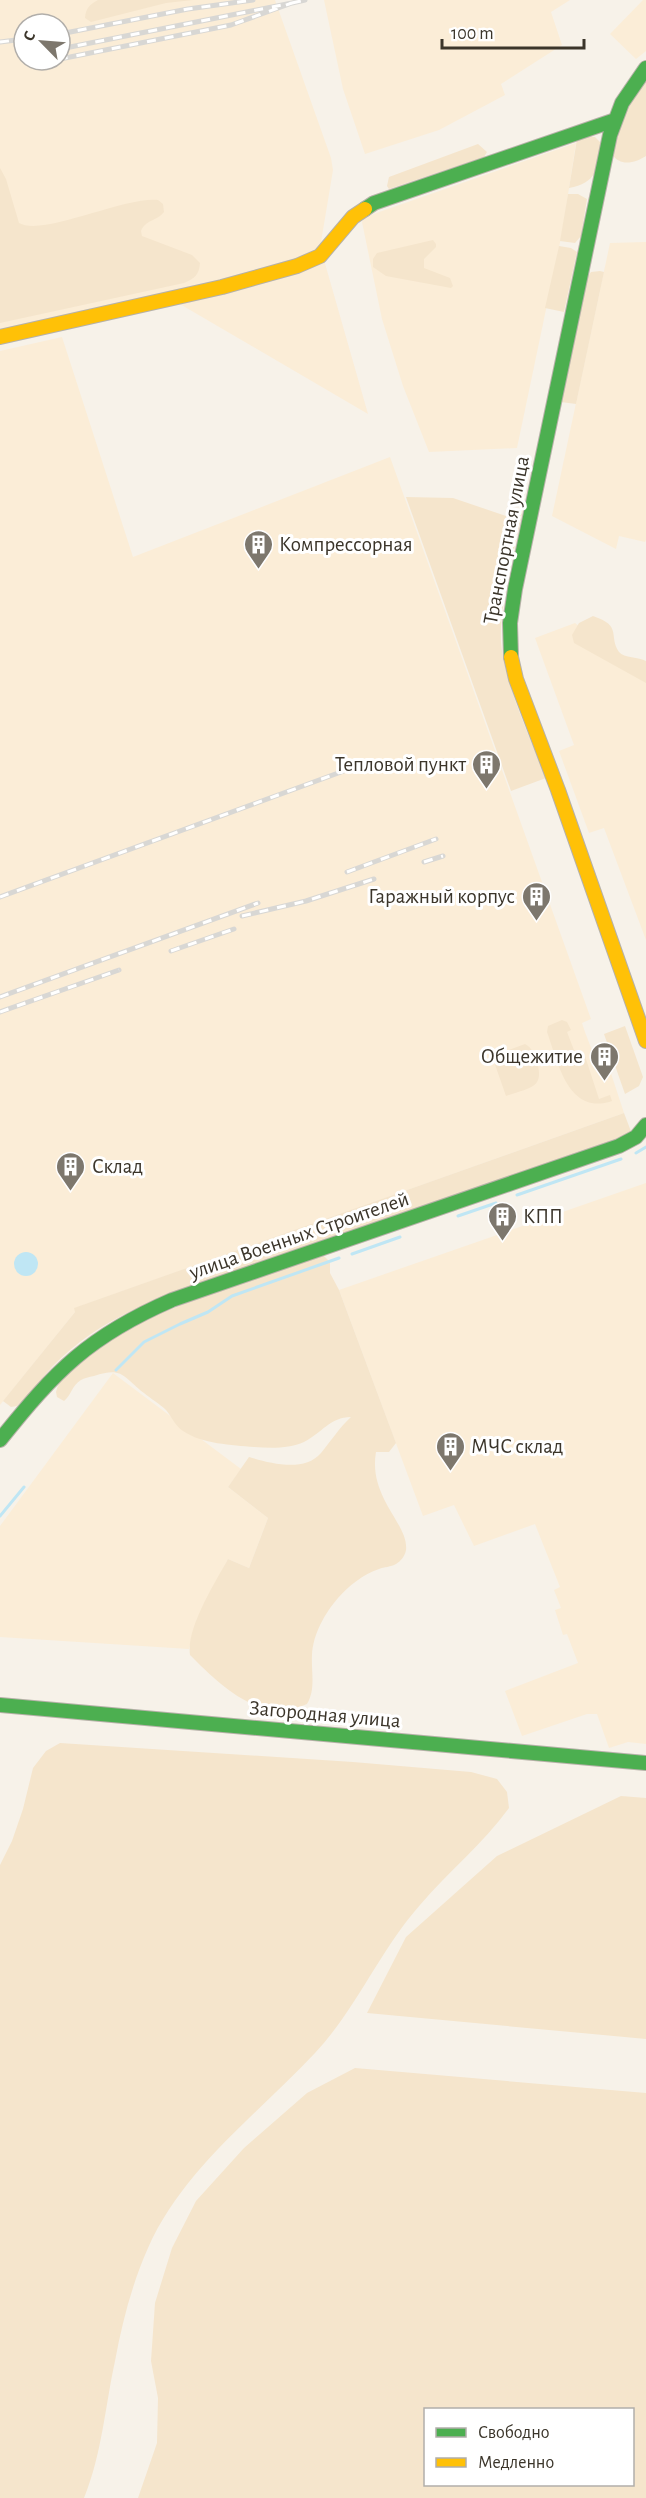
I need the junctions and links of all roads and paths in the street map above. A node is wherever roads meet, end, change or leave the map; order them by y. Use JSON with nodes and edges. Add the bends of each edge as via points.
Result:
{"nodes":[{"id":1,"x":646,"y":68,"type":"edge"},
{"id":2,"x":615,"y":120,"type":"junction"},
{"id":3,"x":0,"y":337,"type":"edge"},
{"id":4,"x":646,"y":1041,"type":"edge"},
{"id":5,"x":646,"y":1125,"type":"edge"},
{"id":6,"x":0,"y":1440,"type":"edge"},
{"id":7,"x":0,"y":1705,"type":"edge"},
{"id":8,"x":646,"y":1762,"type":"edge"}],
"edges":[{"from":1,"to":2,"type":"street","name":"Транспортная улица"},
{"from":2,"to":3,"type":"street","via":[[374,203],[353,217],[320,256],[297,266]]},
{"from":2,"to":4,"type":"street","name":"Транспортная улица","via":[[605,153],[508,631],[516,679]]},
{"from":5,"to":6,"type":"street","name":"улица Военных Строителей","via":[[636,1137],[619,1146],[172,1300],[130,1318],[69,1359]]},
{"from":7,"to":8,"type":"street","name":"Загородная улица"}]}
